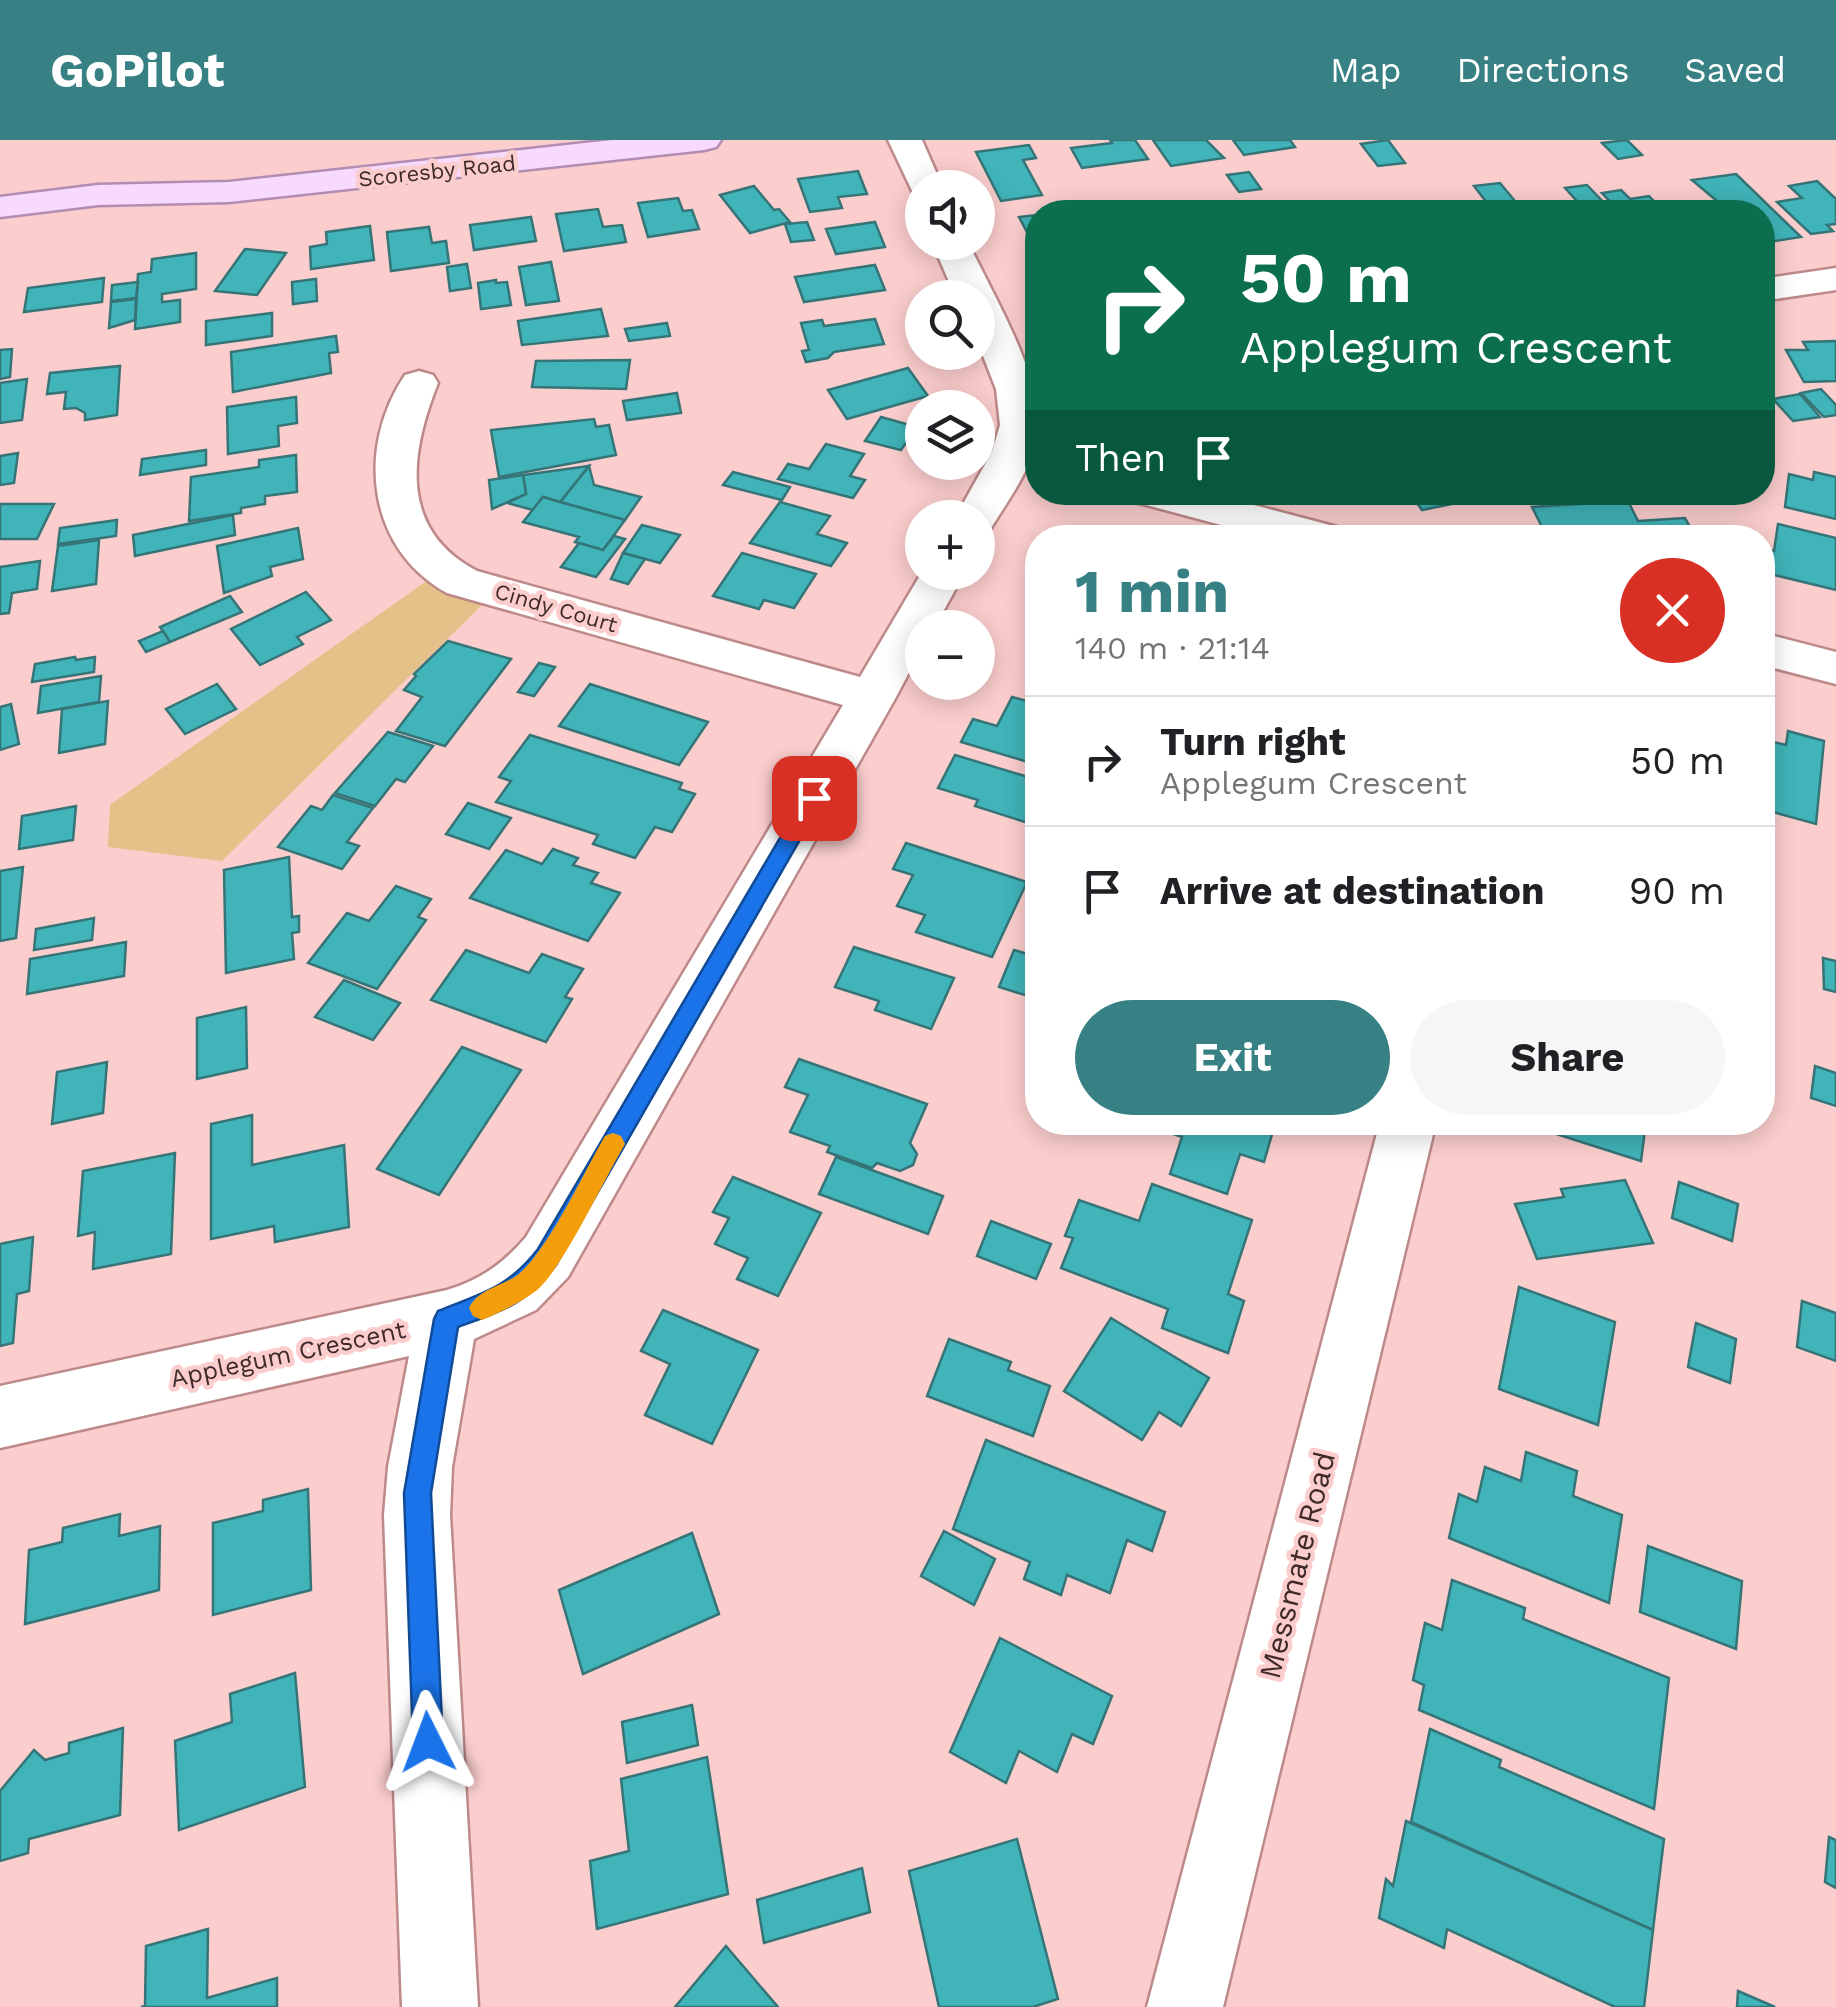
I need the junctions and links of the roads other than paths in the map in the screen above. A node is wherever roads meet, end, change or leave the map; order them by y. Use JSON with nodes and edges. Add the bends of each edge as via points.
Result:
{"nodes":[{"id":1,"x":704,"y":140,"type":"edge"},
{"id":2,"x":905,"y":140,"type":"edge"},
{"id":3,"x":918,"y":170,"type":"edge"},
{"id":4,"x":228,"y":192,"type":"junction"},
{"id":5,"x":0,"y":207,"type":"edge"},
{"id":6,"x":0,"y":239,"type":"edge"},
{"id":7,"x":1836,"y":279,"type":"edge"},
{"id":8,"x":1775,"y":288,"type":"edge"},
{"id":9,"x":995,"y":346,"type":"edge"},
{"id":10,"x":419,"y":384,"type":"dead end"},
{"id":11,"x":1024,"y":460,"type":"edge"},
{"id":12,"x":991,"y":500,"type":"edge"},
{"id":13,"x":1200,"y":505,"type":"edge"},
{"id":14,"x":1276,"y":525,"type":"edge"},
{"id":15,"x":934,"y":590,"type":"edge"},
{"id":16,"x":1775,"y":652,"type":"edge"},
{"id":17,"x":1836,"y":668,"type":"edge"},
{"id":18,"x":872,"y":697,"type":"junction"},
{"id":19,"x":1405,"y":1135,"type":"edge"},
{"id":20,"x":447,"y":1319,"type":"junction"},
{"id":21,"x":0,"y":1417,"type":"edge"},
{"id":22,"x":440,"y":2007,"type":"edge"},
{"id":23,"x":1185,"y":2007,"type":"edge"}],
"edges":[{"from":1,"to":4,"type":"main road","name":"Scoresby Road"},
{"from":2,"to":3,"type":"street"},
{"from":4,"to":5,"type":"main road","name":"Scoresby Road","via":[[98,195]]},
{"from":4,"to":6,"type":"main road","name":"Scoresby Road"},
{"from":7,"to":8,"type":"street"},
{"from":9,"to":11,"type":"street","via":[[1018,402]]},
{"from":10,"to":18,"type":"street","name":"Cindy Court","via":[[398,435],[399,490],[412,546],[439,572]]},
{"from":11,"to":12,"type":"street"},
{"from":13,"to":14,"type":"street"},
{"from":15,"to":18,"type":"street","name":"Applegum Crescent"},
{"from":16,"to":17,"type":"street"},
{"from":18,"to":20,"type":"street","name":"Applegum Crescent","via":[[547,1257],[506,1297]]},
{"from":19,"to":23,"type":"street","name":"Messmate Road"},
{"from":20,"to":21,"type":"street","name":"Applegum Crescent"},
{"from":20,"to":22,"type":"street","via":[[417,1515]]}]}
